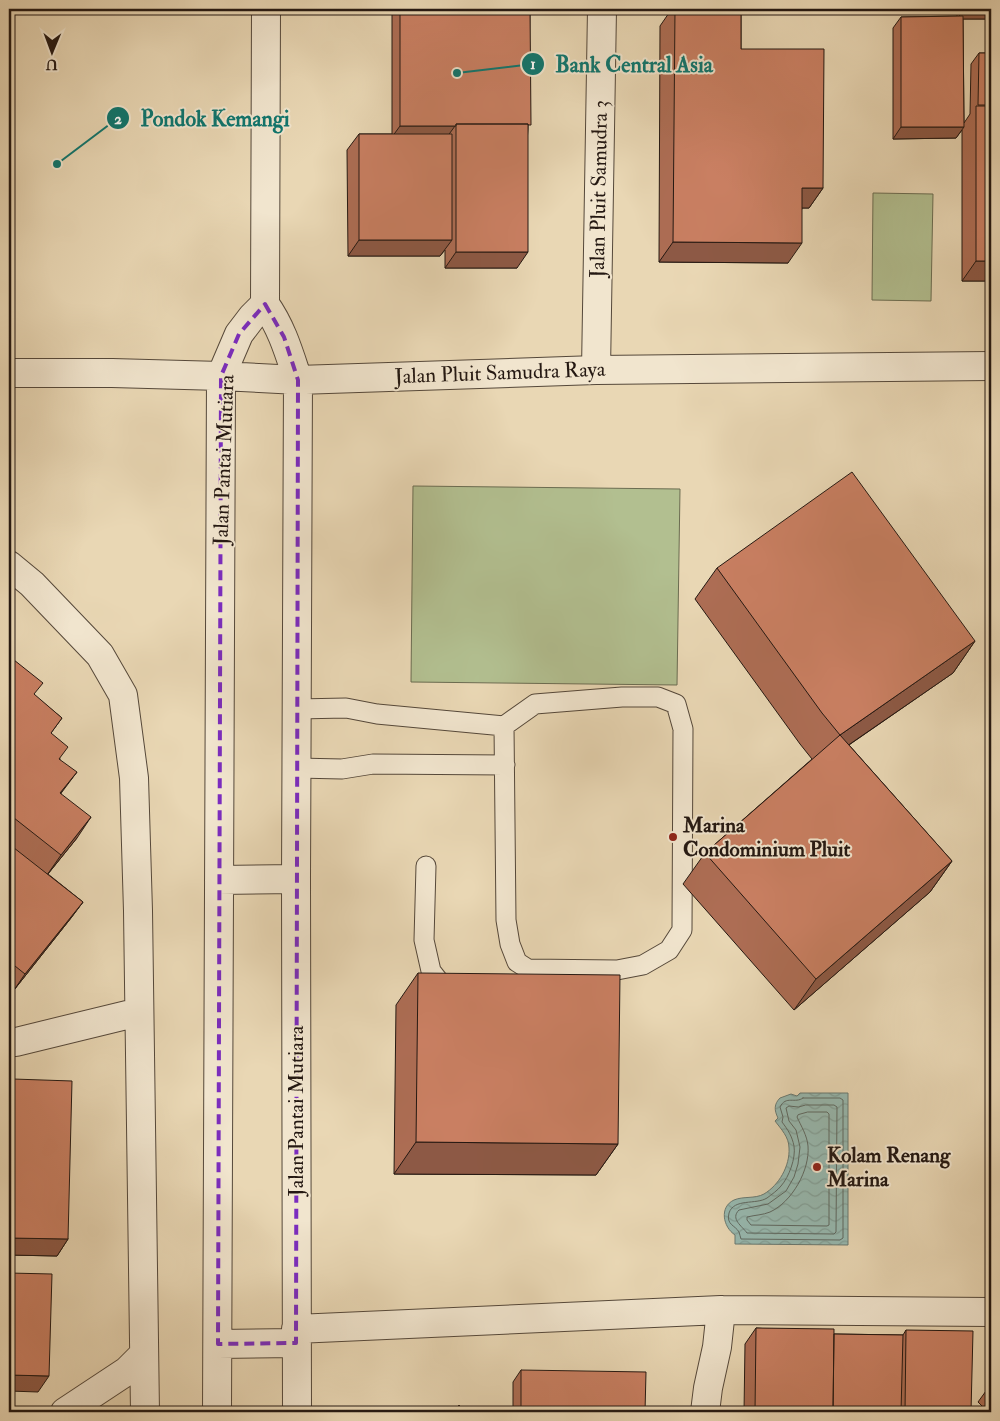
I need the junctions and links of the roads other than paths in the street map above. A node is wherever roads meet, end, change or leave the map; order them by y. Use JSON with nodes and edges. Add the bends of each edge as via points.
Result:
{"nodes":[{"id":1,"x":266,"y":9,"type":"edge"},
{"id":2,"x":602,"y":9,"type":"edge"},
{"id":3,"x":265,"y":304,"type":"junction"},
{"id":4,"x":991,"y":366,"type":"edge"},
{"id":5,"x":596,"y":370,"type":"junction"},
{"id":6,"x":9,"y":373,"type":"edge"},
{"id":7,"x":222,"y":376,"type":"junction"},
{"id":8,"x":298,"y":380,"type":"junction"},
{"id":9,"x":9,"y":565,"type":"edge"},
{"id":10,"x":297,"y":709,"type":"junction"},
{"id":11,"x":504,"y":726,"type":"junction"},
{"id":12,"x":505,"y":765,"type":"junction"},
{"id":13,"x":298,"y":768,"type":"junction"},
{"id":14,"x":426,"y":866,"type":"dead end"},
{"id":15,"x":296,"y":879,"type":"junction"},
{"id":16,"x":219,"y":880,"type":"junction"},
{"id":17,"x":466,"y":991,"type":"edge"},
{"id":18,"x":139,"y":1012,"type":"junction"},
{"id":19,"x":9,"y":1042,"type":"edge"},
{"id":20,"x":721,"y":1310,"type":"junction"},
{"id":21,"x":991,"y":1312,"type":"edge"},
{"id":22,"x":296,"y":1336,"type":"junction"},
{"id":23,"x":218,"y":1344,"type":"junction"},
{"id":24,"x":144,"y":1354,"type":"junction"},
{"id":25,"x":65,"y":1412,"type":"edge"},
{"id":26,"x":145,"y":1412,"type":"edge"},
{"id":27,"x":217,"y":1412,"type":"edge"},
{"id":28,"x":297,"y":1412,"type":"edge"},
{"id":29,"x":704,"y":1412,"type":"edge"}],
"edges":[{"from":1,"to":3,"type":"street"},
{"from":2,"to":5,"type":"street","name":"Jalan Pluit Samudra 3"},
{"from":3,"to":7,"type":"street","name":"Jalan Pantai Mutiara","via":[[239,334]]},
{"from":3,"to":8,"type":"street","name":"Jalan Pantai Mutiara","via":[[284,337]]},
{"from":4,"to":5,"type":"street","name":"Jalan Pluit Samudra Raya"},
{"from":5,"to":8,"type":"street","name":"Jalan Pluit Samudra Raya"},
{"from":6,"to":7,"type":"street","name":"Jalan Pluit Samudra Raya"},
{"from":7,"to":8,"type":"street","name":"Jalan Pluit Samudra Raya"},
{"from":7,"to":16,"type":"street","name":"Jalan Pantai Mutiara"},
{"from":8,"to":10,"type":"street","name":"Jalan Pantai Mutiara"},
{"from":9,"to":18,"type":"street","via":[[32,584],[100,655],[123,695],[134,778]]},
{"from":10,"to":11,"type":"lane","via":[[346,708]]},
{"from":10,"to":13,"type":"street","name":"Jalan Pantai Mutiara"},
{"from":11,"to":12,"type":"lane"},
{"from":11,"to":12,"type":"lane","via":[[535,704],[631,697],[658,697],[676,704],[683,729],[682,930],[669,950],[643,965],[617,970],[511,968],[506,920]]},
{"from":12,"to":13,"type":"lane","via":[[373,764],[342,769]]},
{"from":13,"to":15,"type":"street","name":"Jalan Pantai Mutiara"},
{"from":14,"to":17,"type":"lane","via":[[424,940],[431,971],[442,985]]},
{"from":15,"to":16,"type":"street"},
{"from":15,"to":22,"type":"street","name":"Jalan Pantai Mutiara"},
{"from":16,"to":23,"type":"street","name":"Jalan Pantai Mutiara"},
{"from":18,"to":19,"type":"street"},
{"from":18,"to":24,"type":"street"},
{"from":20,"to":21,"type":"street"},
{"from":20,"to":22,"type":"street"},
{"from":20,"to":29,"type":"street"},
{"from":22,"to":23,"type":"street"},
{"from":22,"to":28,"type":"street","name":"Jalan Pantai Mutiara"},
{"from":23,"to":27,"type":"street","name":"Jalan Pantai Mutiara"},
{"from":24,"to":25,"type":"street","via":[[127,1371]]},
{"from":24,"to":26,"type":"street"}]}
